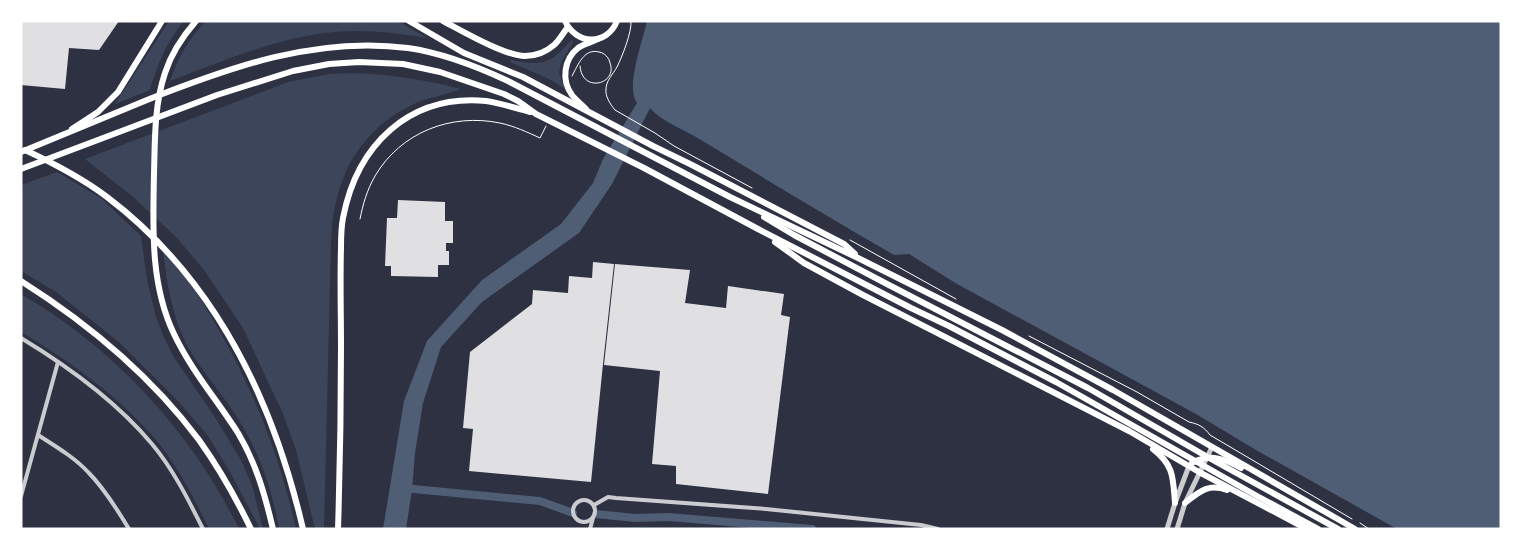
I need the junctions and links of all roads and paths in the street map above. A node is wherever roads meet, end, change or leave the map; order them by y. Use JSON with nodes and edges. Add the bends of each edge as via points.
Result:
{"nodes":[{"id":1,"x":162,"y":21,"type":"edge"},
{"id":2,"x":196,"y":21,"type":"edge"},
{"id":3,"x":409,"y":21,"type":"edge"},
{"id":4,"x":443,"y":21,"type":"edge"},
{"id":5,"x":617,"y":21,"type":"edge"},
{"id":6,"x":630,"y":21,"type":"edge"},
{"id":7,"x":566,"y":24,"type":"edge"},
{"id":8,"x":600,"y":38,"type":"junction"},
{"id":9,"x":580,"y":66,"type":"dead end"},
{"id":10,"x":569,"y":83,"type":"dead end"},
{"id":11,"x":536,"y":114,"type":"junction"},
{"id":12,"x":592,"y":114,"type":"junction"},
{"id":13,"x":548,"y":122,"type":"dead end"},
{"id":14,"x":656,"y":133,"type":"dead end"},
{"id":15,"x":65,"y":134,"type":"junction"},
{"id":16,"x":21,"y":148,"type":"edge"},
{"id":17,"x":21,"y":152,"type":"edge"},
{"id":18,"x":21,"y":170,"type":"edge"},
{"id":19,"x":730,"y":196,"type":"junction"},
{"id":20,"x":360,"y":219,"type":"dead end"},
{"id":21,"x":758,"y":229,"type":"junction"},
{"id":22,"x":858,"y":258,"type":"junction"},
{"id":23,"x":21,"y":281,"type":"edge"},
{"id":24,"x":21,"y":338,"type":"edge"},
{"id":25,"x":58,"y":362,"type":"junction"},
{"id":26,"x":1129,"y":431,"type":"junction"},
{"id":27,"x":38,"y":435,"type":"junction"},
{"id":28,"x":1212,"y":447,"type":"junction"},
{"id":29,"x":1206,"y":458,"type":"junction"},
{"id":30,"x":1202,"y":465,"type":"junction"},
{"id":31,"x":1189,"y":466,"type":"junction"},
{"id":32,"x":1198,"y":472,"type":"junction"},
{"id":33,"x":1286,"y":488,"type":"junction"},
{"id":34,"x":21,"y":496,"type":"edge"},
{"id":35,"x":1250,"y":498,"type":"junction"},
{"id":36,"x":1175,"y":503,"type":"junction"},
{"id":37,"x":1185,"y":504,"type":"junction"},
{"id":38,"x":594,"y":505,"type":"junction"},
{"id":39,"x":593,"y":518,"type":"junction"},
{"id":40,"x":129,"y":529,"type":"edge"},
{"id":41,"x":203,"y":529,"type":"edge"},
{"id":42,"x":251,"y":529,"type":"edge"},
{"id":43,"x":273,"y":529,"type":"edge"},
{"id":44,"x":303,"y":529,"type":"edge"},
{"id":45,"x":338,"y":529,"type":"edge"},
{"id":46,"x":590,"y":529,"type":"edge"},
{"id":47,"x":938,"y":529,"type":"edge"},
{"id":48,"x":1167,"y":529,"type":"edge"},
{"id":49,"x":1177,"y":529,"type":"edge"},
{"id":50,"x":1308,"y":529,"type":"edge"},
{"id":51,"x":1318,"y":529,"type":"edge"},
{"id":52,"x":1338,"y":529,"type":"edge"},
{"id":53,"x":1354,"y":529,"type":"edge"}],
"edges":[{"from":1,"to":15,"type":"main road","via":[[118,92],[98,112]]},
{"from":2,"to":43,"type":"main road","via":[[169,63],[157,108],[156,273],[172,329],[255,466]]},
{"from":3,"to":12,"type":"main road","via":[[464,53],[523,77]]},
{"from":4,"to":7,"type":"main road","via":[[506,52],[524,56],[536,55],[554,45]]},
{"from":5,"to":8,"type":"main road","via":[[612,30]]},
{"from":6,"to":14,"type":"path","via":[[631,28],[606,93],[615,110]]},
{"from":7,"to":8,"type":"main road","via":[[582,38]]},
{"from":8,"to":12,"type":"main road","via":[[578,48],[566,69],[567,87]]},
{"from":9,"to":10,"type":"path","via":[[586,80],[596,83],[609,76],[611,66],[604,54],[588,53]]},
{"from":11,"to":18,"type":"main road","via":[[504,94],[440,72],[392,63],[329,64],[239,87]]},
{"from":11,"to":21,"type":"main road"},
{"from":11,"to":45,"type":"main road","via":[[488,102],[452,101],[432,106],[403,120],[381,138],[356,175],[341,230]]},
{"from":12,"to":22,"type":"main road","via":[[844,244]]},
{"from":13,"to":20,"type":"path","via":[[540,138],[508,126],[482,121],[465,120],[429,129],[410,139],[383,164],[366,194]]},
{"from":15,"to":17,"type":"main road"},
{"from":15,"to":19,"type":"main road","via":[[176,89],[266,59],[324,47],[408,48],[479,67]]},
{"from":16,"to":44,"type":"main road","via":[[106,196],[163,248],[191,279],[215,312],[259,393],[274,430]]},
{"from":19,"to":22,"type":"main road"},
{"from":19,"to":52,"type":"main road","via":[[794,235],[1088,388]]},
{"from":21,"to":26,"type":"main road","via":[[804,263],[862,295]]},
{"from":21,"to":30,"type":"main road","via":[[1056,382]]},
{"from":22,"to":28,"type":"main road","via":[[1002,330]]},
{"from":23,"to":42,"type":"main road","via":[[101,338],[160,394],[215,464]]},
{"from":24,"to":25,"type":"street"},
{"from":25,"to":27,"type":"street"},
{"from":25,"to":41,"type":"street","via":[[102,394],[152,444],[182,488]]},
{"from":26,"to":31,"type":"main road"},
{"from":26,"to":36,"type":"main road","via":[[1169,465]]},
{"from":27,"to":34,"type":"street"},
{"from":27,"to":40,"type":"street","via":[[87,471]]},
{"from":28,"to":29,"type":"street"},
{"from":28,"to":33,"type":"main road"},
{"from":29,"to":30,"type":"street"},
{"from":29,"to":31,"type":"main road"},
{"from":29,"to":33,"type":"main road","via":[[1225,460],[1273,485]]},
{"from":30,"to":32,"type":"street"},
{"from":30,"to":51,"type":"main road"},
{"from":31,"to":32,"type":"main road"},
{"from":31,"to":36,"type":"street"},
{"from":32,"to":35,"type":"main road"},
{"from":32,"to":37,"type":"street"},
{"from":33,"to":53,"type":"main road"},
{"from":35,"to":37,"type":"main road","via":[[1211,487],[1200,491]]},
{"from":35,"to":50,"type":"main road"},
{"from":36,"to":48,"type":"street"},
{"from":37,"to":49,"type":"street"},
{"from":38,"to":39,"type":"street"},
{"from":38,"to":39,"type":"street","via":[[582,500],[574,510],[581,521]]},
{"from":38,"to":47,"type":"street","via":[[608,497],[624,498],[766,509]]},
{"from":39,"to":46,"type":"street"}]}
